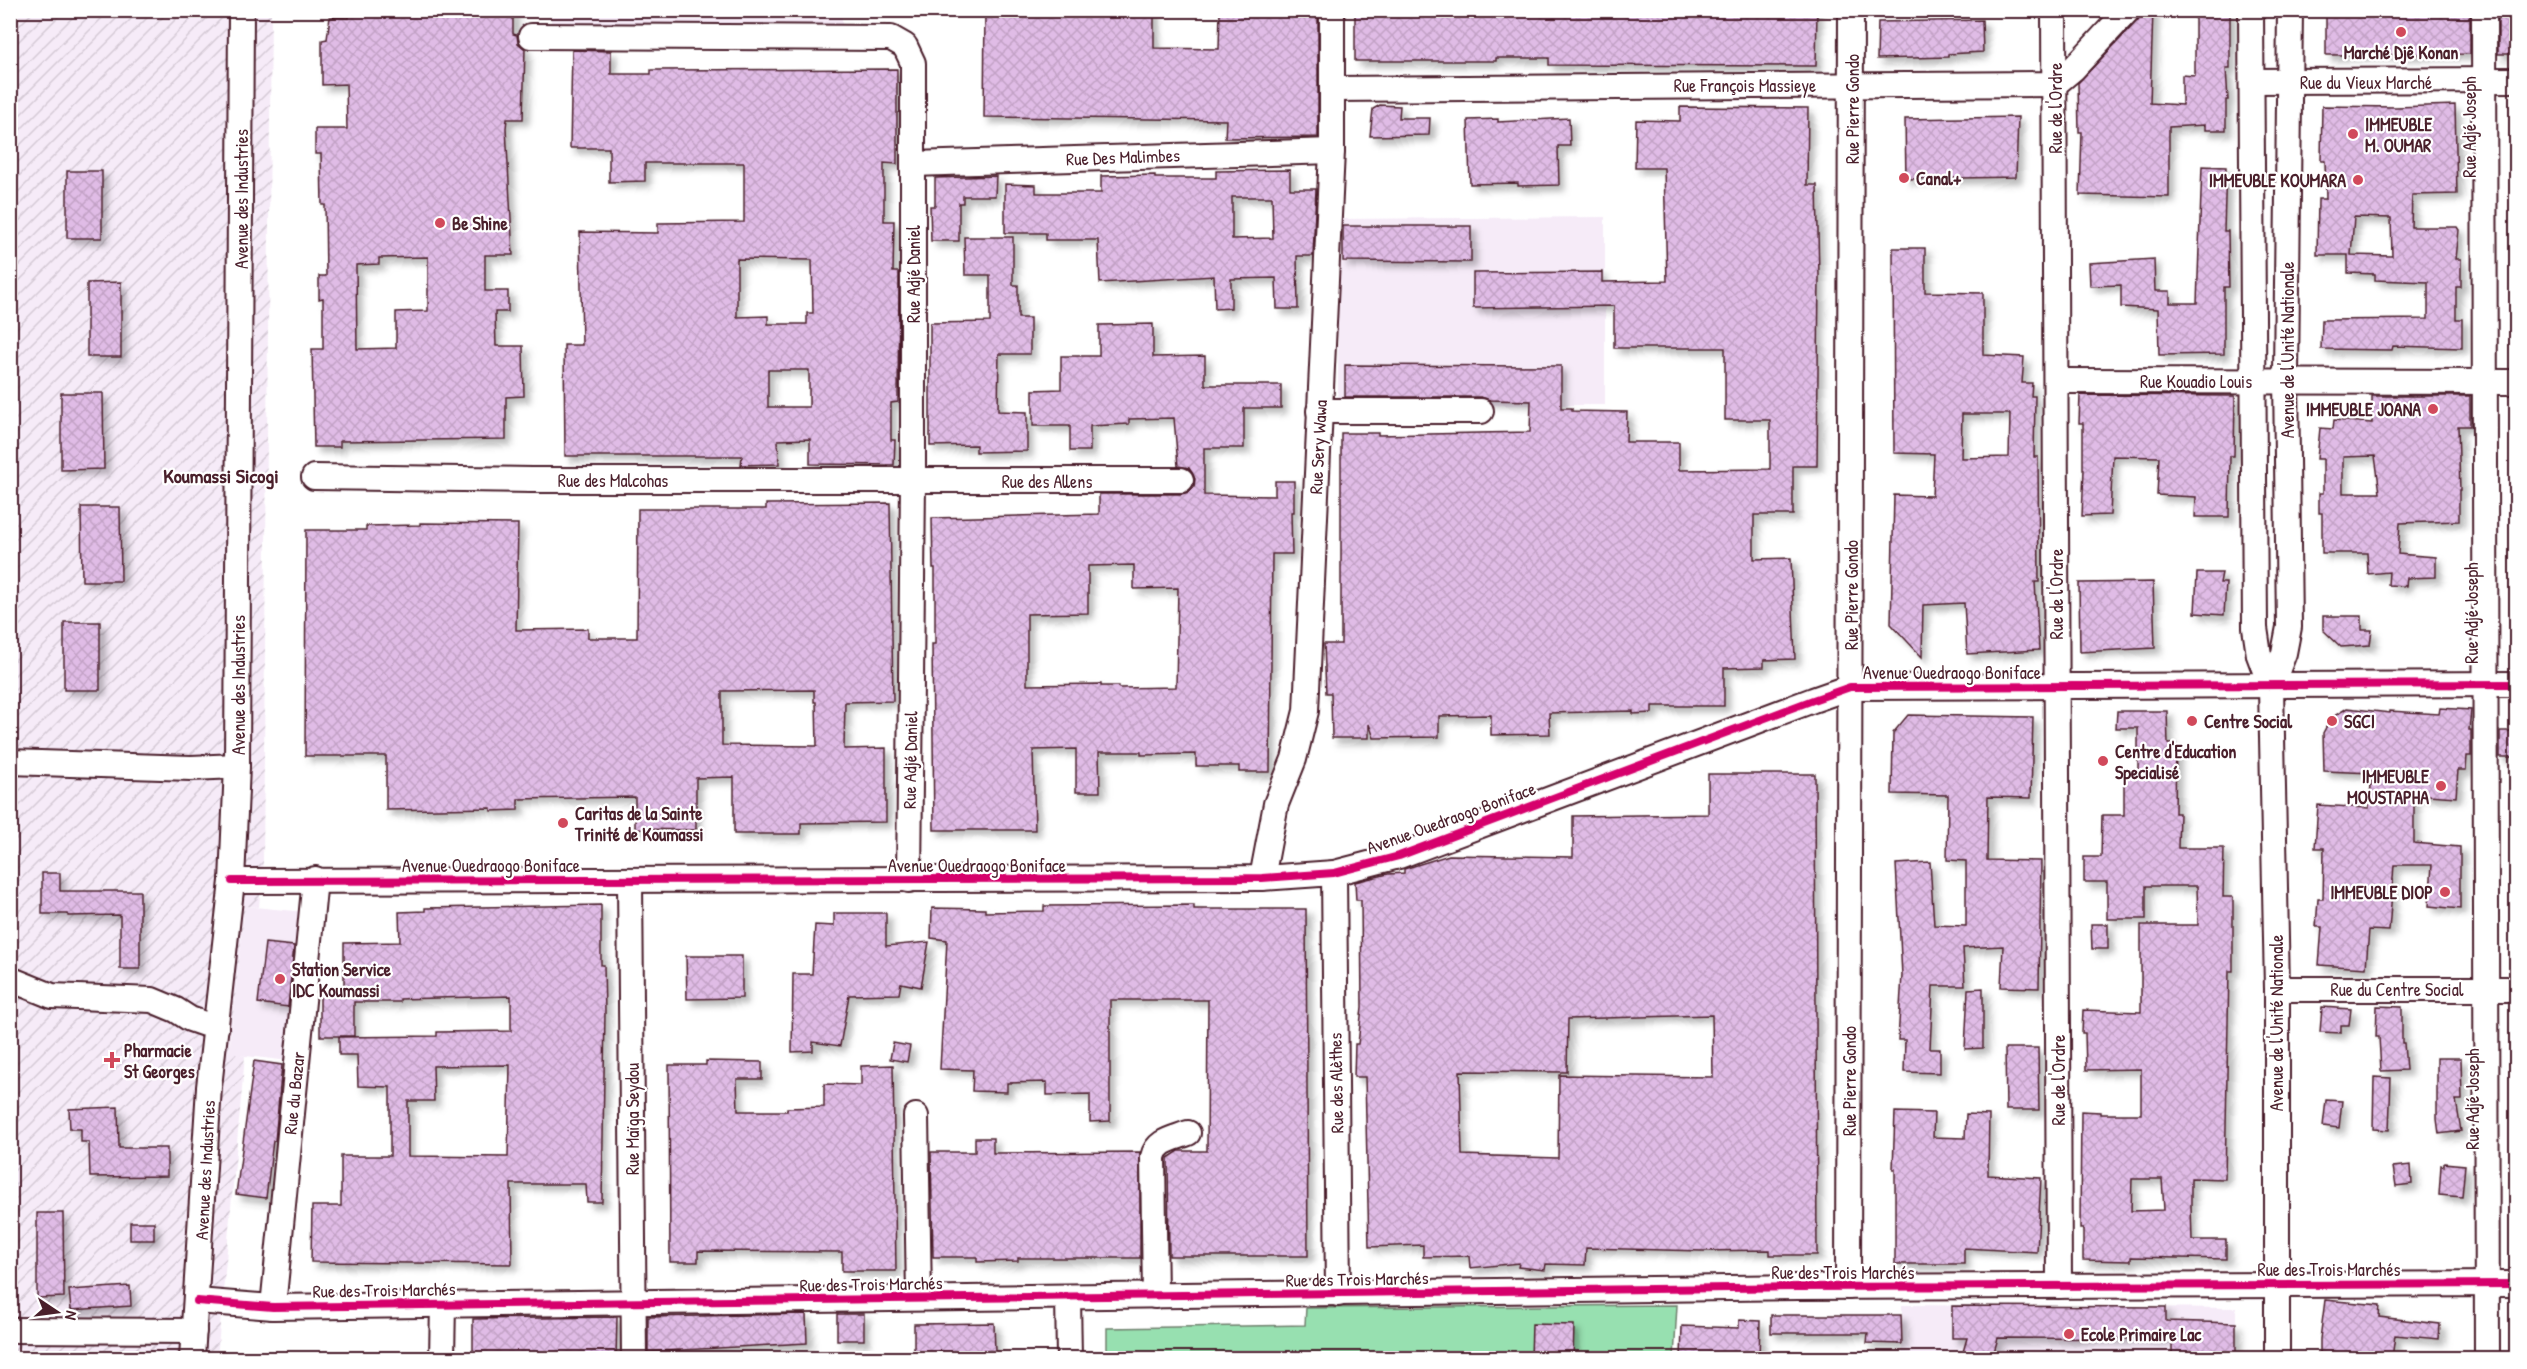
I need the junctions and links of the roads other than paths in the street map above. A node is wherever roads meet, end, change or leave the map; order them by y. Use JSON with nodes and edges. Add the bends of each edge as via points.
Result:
{"nodes":[{"id":1,"x":242,"y":10,"type":"edge"},
{"id":2,"x":1332,"y":10,"type":"edge"},
{"id":3,"x":1851,"y":10,"type":"edge"},
{"id":4,"x":2054,"y":10,"type":"edge"},
{"id":5,"x":2128,"y":10,"type":"edge"},
{"id":6,"x":2251,"y":10,"type":"edge"},
{"id":7,"x":2290,"y":10,"type":"edge"},
{"id":8,"x":2484,"y":10,"type":"edge"},
{"id":9,"x":531,"y":36,"type":"dead end"},
{"id":10,"x":2517,"y":80,"type":"edge"},
{"id":11,"x":2252,"y":81,"type":"junction"},
{"id":12,"x":2484,"y":81,"type":"junction"},
{"id":13,"x":2289,"y":82,"type":"junction"},
{"id":14,"x":1851,"y":84,"type":"junction"},
{"id":15,"x":2055,"y":84,"type":"junction"},
{"id":16,"x":1332,"y":89,"type":"junction"},
{"id":17,"x":1332,"y":151,"type":"junction"},
{"id":18,"x":913,"y":164,"type":"junction"},
{"id":19,"x":2056,"y":381,"type":"junction"},
{"id":20,"x":2255,"y":381,"type":"junction"},
{"id":21,"x":2286,"y":382,"type":"junction"},
{"id":22,"x":2485,"y":382,"type":"junction"},
{"id":23,"x":2517,"y":382,"type":"edge"},
{"id":24,"x":1319,"y":411,"type":"junction"},
{"id":25,"x":1481,"y":411,"type":"dead end"},
{"id":26,"x":314,"y":477,"type":"dead end"},
{"id":27,"x":1181,"y":480,"type":"dead end"},
{"id":28,"x":913,"y":481,"type":"junction"},
{"id":29,"x":2486,"y":684,"type":"junction"},
{"id":30,"x":2517,"y":684,"type":"edge"},
{"id":31,"x":1851,"y":687,"type":"junction"},
{"id":32,"x":2271,"y":687,"type":"junction"},
{"id":33,"x":2057,"y":688,"type":"junction"},
{"id":34,"x":10,"y":762,"type":"edge"},
{"id":35,"x":237,"y":766,"type":"junction"},
{"id":36,"x":1334,"y":873,"type":"junction"},
{"id":37,"x":1262,"y":878,"type":"junction"},
{"id":38,"x":315,"y":879,"type":"junction"},
{"id":39,"x":630,"y":880,"type":"junction"},
{"id":40,"x":909,"y":880,"type":"junction"},
{"id":41,"x":232,"y":881,"type":"junction"},
{"id":42,"x":10,"y":979,"type":"edge"},
{"id":43,"x":2277,"y":989,"type":"junction"},
{"id":44,"x":2487,"y":989,"type":"junction"},
{"id":45,"x":2517,"y":989,"type":"edge"},
{"id":46,"x":216,"y":1028,"type":"junction"},
{"id":47,"x":916,"y":1116,"type":"dead end"},
{"id":48,"x":1188,"y":1133,"type":"dead end"},
{"id":49,"x":2277,"y":1283,"type":"junction"},
{"id":50,"x":2487,"y":1284,"type":"junction"},
{"id":51,"x":2517,"y":1284,"type":"edge"},
{"id":52,"x":2059,"y":1286,"type":"junction"},
{"id":53,"x":1848,"y":1287,"type":"junction"},
{"id":54,"x":1338,"y":1294,"type":"junction"},
{"id":55,"x":1155,"y":1296,"type":"junction"},
{"id":56,"x":1068,"y":1297,"type":"junction"},
{"id":57,"x":919,"y":1298,"type":"junction"},
{"id":58,"x":197,"y":1301,"type":"junction"},
{"id":59,"x":634,"y":1301,"type":"junction"},
{"id":60,"x":443,"y":1304,"type":"junction"},
{"id":61,"x":273,"y":1307,"type":"junction"},
{"id":62,"x":10,"y":1330,"type":"edge"},
{"id":63,"x":194,"y":1331,"type":"junction"},
{"id":64,"x":192,"y":1359,"type":"edge"},
{"id":65,"x":442,"y":1359,"type":"edge"},
{"id":66,"x":634,"y":1359,"type":"edge"},
{"id":67,"x":1069,"y":1359,"type":"edge"},
{"id":68,"x":2277,"y":1359,"type":"edge"},
{"id":69,"x":2487,"y":1359,"type":"edge"}],
"edges":[{"from":1,"to":35,"type":"street","name":"Avenue des Industries"},
{"from":2,"to":16,"type":"street","name":"Rue Sery Wawa"},
{"from":3,"to":14,"type":"street","name":"Rue Pierre Gondo"},
{"from":4,"to":15,"type":"street","name":"Rue de l'Ordre"},
{"from":5,"to":15,"type":"street"},
{"from":6,"to":11,"type":"street","name":"Avenue de l'Unité Nationale"},
{"from":7,"to":13,"type":"street","name":"Avenue de l'Unité Nationale"},
{"from":8,"to":12,"type":"street","name":"Rue Adjé Joseph"},
{"from":9,"to":18,"type":"street","name":"Rue Adjé Daniel","via":[[891,38],[905,46],[913,63]]},
{"from":10,"to":12,"type":"street","name":"Rue du Vieux Marché"},
{"from":11,"to":13,"type":"street","name":"Rue du Vieux Marché"},
{"from":11,"to":20,"type":"street","name":"Avenue de l'Unité Nationale"},
{"from":12,"to":13,"type":"street","name":"Rue du Vieux Marché"},
{"from":12,"to":22,"type":"street","name":"Rue Adjé Joseph"},
{"from":13,"to":21,"type":"street","name":"Avenue de l'Unité Nationale"},
{"from":14,"to":15,"type":"street","name":"Rue François Massieye"},
{"from":14,"to":16,"type":"street","name":"Rue François Massieye"},
{"from":14,"to":31,"type":"street","name":"Rue Pierre Gondo"},
{"from":15,"to":19,"type":"street","name":"Rue de l'Ordre"},
{"from":16,"to":17,"type":"street","name":"Rue Sery Wawa"},
{"from":17,"to":18,"type":"street","name":"Rue Des Malimbes"},
{"from":17,"to":24,"type":"street","name":"Rue Sery Wawa"},
{"from":18,"to":28,"type":"street","name":"Rue Adjé Daniel"},
{"from":19,"to":20,"type":"street","name":"Rue Kouadio Louis"},
{"from":19,"to":33,"type":"street","name":"Rue de l'Ordre"},
{"from":20,"to":21,"type":"street","name":"Rue Kouadio Louis"},
{"from":20,"to":32,"type":"street","name":"Avenue de l'Unité Nationale","via":[[2255,628],[2259,655]]},
{"from":21,"to":22,"type":"street","name":"Rue Kouadio Louis"},
{"from":21,"to":32,"type":"street","name":"Avenue de l'Unité Nationale","via":[[2289,627]]},
{"from":22,"to":23,"type":"street","name":"Rue Kouadio Louis"},
{"from":22,"to":29,"type":"street","name":"Rue Adjé Joseph"},
{"from":24,"to":25,"type":"street"},
{"from":24,"to":37,"type":"street","name":"Rue Sery Wawa","via":[[1306,711],[1276,804]]},
{"from":26,"to":28,"type":"street","name":"Rue des Malcohas"},
{"from":27,"to":28,"type":"street","name":"Rue des Allens"},
{"from":28,"to":40,"type":"street","name":"Rue Adjé Daniel"},
{"from":29,"to":30,"type":"street","name":"Avenue Ouedraogo Boniface"},
{"from":29,"to":32,"type":"street","name":"Avenue Ouedraogo Boniface"},
{"from":29,"to":44,"type":"street","name":"Rue Adjé Joseph"},
{"from":31,"to":33,"type":"street","name":"Avenue Ouedraogo Boniface"},
{"from":31,"to":36,"type":"street","name":"Avenue Ouedraogo Boniface","via":[[1399,856]]},
{"from":31,"to":53,"type":"street","name":"Rue Pierre Gondo"},
{"from":32,"to":33,"type":"street","name":"Avenue Ouedraogo Boniface"},
{"from":32,"to":43,"type":"street","name":"Avenue de l'Unité Nationale"},
{"from":33,"to":52,"type":"street","name":"Rue de l'Ordre"},
{"from":34,"to":35,"type":"street"},
{"from":35,"to":41,"type":"street","name":"Avenue des Industries"},
{"from":36,"to":37,"type":"street","name":"Avenue Ouedraogo Boniface"},
{"from":36,"to":54,"type":"street","name":"Rue des Alèthes"},
{"from":37,"to":40,"type":"street","name":"Avenue Ouedraogo Boniface"},
{"from":38,"to":39,"type":"street","name":"Avenue Ouedraogo Boniface"},
{"from":38,"to":41,"type":"street","name":"Avenue Ouedraogo Boniface"},
{"from":38,"to":61,"type":"street","name":"Rue du Bazar"},
{"from":39,"to":40,"type":"street","name":"Avenue Ouedraogo Boniface"},
{"from":39,"to":59,"type":"street","name":"Rue Maïga Seydou"},
{"from":41,"to":46,"type":"street","name":"Avenue des Industries"},
{"from":42,"to":46,"type":"street","via":[[52,996],[152,1000]]},
{"from":43,"to":44,"type":"street","name":"Rue du Centre Social"},
{"from":43,"to":49,"type":"street","name":"Avenue de l'Unité Nationale"},
{"from":44,"to":45,"type":"street","name":"Rue du Centre Social"},
{"from":44,"to":50,"type":"street","name":"Rue Adjé Joseph"},
{"from":46,"to":58,"type":"street","name":"Avenue des Industries"},
{"from":47,"to":57,"type":"street"},
{"from":48,"to":55,"type":"street","via":[[1159,1144],[1153,1157]]},
{"from":49,"to":50,"type":"street","name":"Rue des Trois Marchés"},
{"from":49,"to":52,"type":"street","name":"Rue des Trois Marchés"},
{"from":49,"to":68,"type":"street","name":"Avenue de l'Unité Nationale"},
{"from":50,"to":51,"type":"street","name":"Rue des Trois Marchés"},
{"from":50,"to":69,"type":"street","name":"Rue Adjé Joseph"},
{"from":52,"to":53,"type":"street","name":"Rue des Trois Marchés"},
{"from":53,"to":54,"type":"street","name":"Rue des Trois Marchés"},
{"from":54,"to":55,"type":"street","name":"Rue des Trois Marchés"},
{"from":55,"to":56,"type":"street","name":"Rue des Trois Marchés"},
{"from":56,"to":57,"type":"street","name":"Rue des Trois Marchés"},
{"from":56,"to":67,"type":"street"},
{"from":57,"to":59,"type":"street","name":"Rue des Trois Marchés"},
{"from":58,"to":61,"type":"street","name":"Rue des Trois Marchés"},
{"from":58,"to":63,"type":"street","name":"Avenue des Industries"},
{"from":59,"to":60,"type":"street","name":"Rue des Trois Marchés"},
{"from":59,"to":66,"type":"street","name":"Rue Maïga Seydou"},
{"from":60,"to":61,"type":"street","name":"Rue des Trois Marchés"},
{"from":60,"to":65,"type":"street"},
{"from":62,"to":63,"type":"street"},
{"from":63,"to":64,"type":"street","name":"Avenue des Industries"}]}
